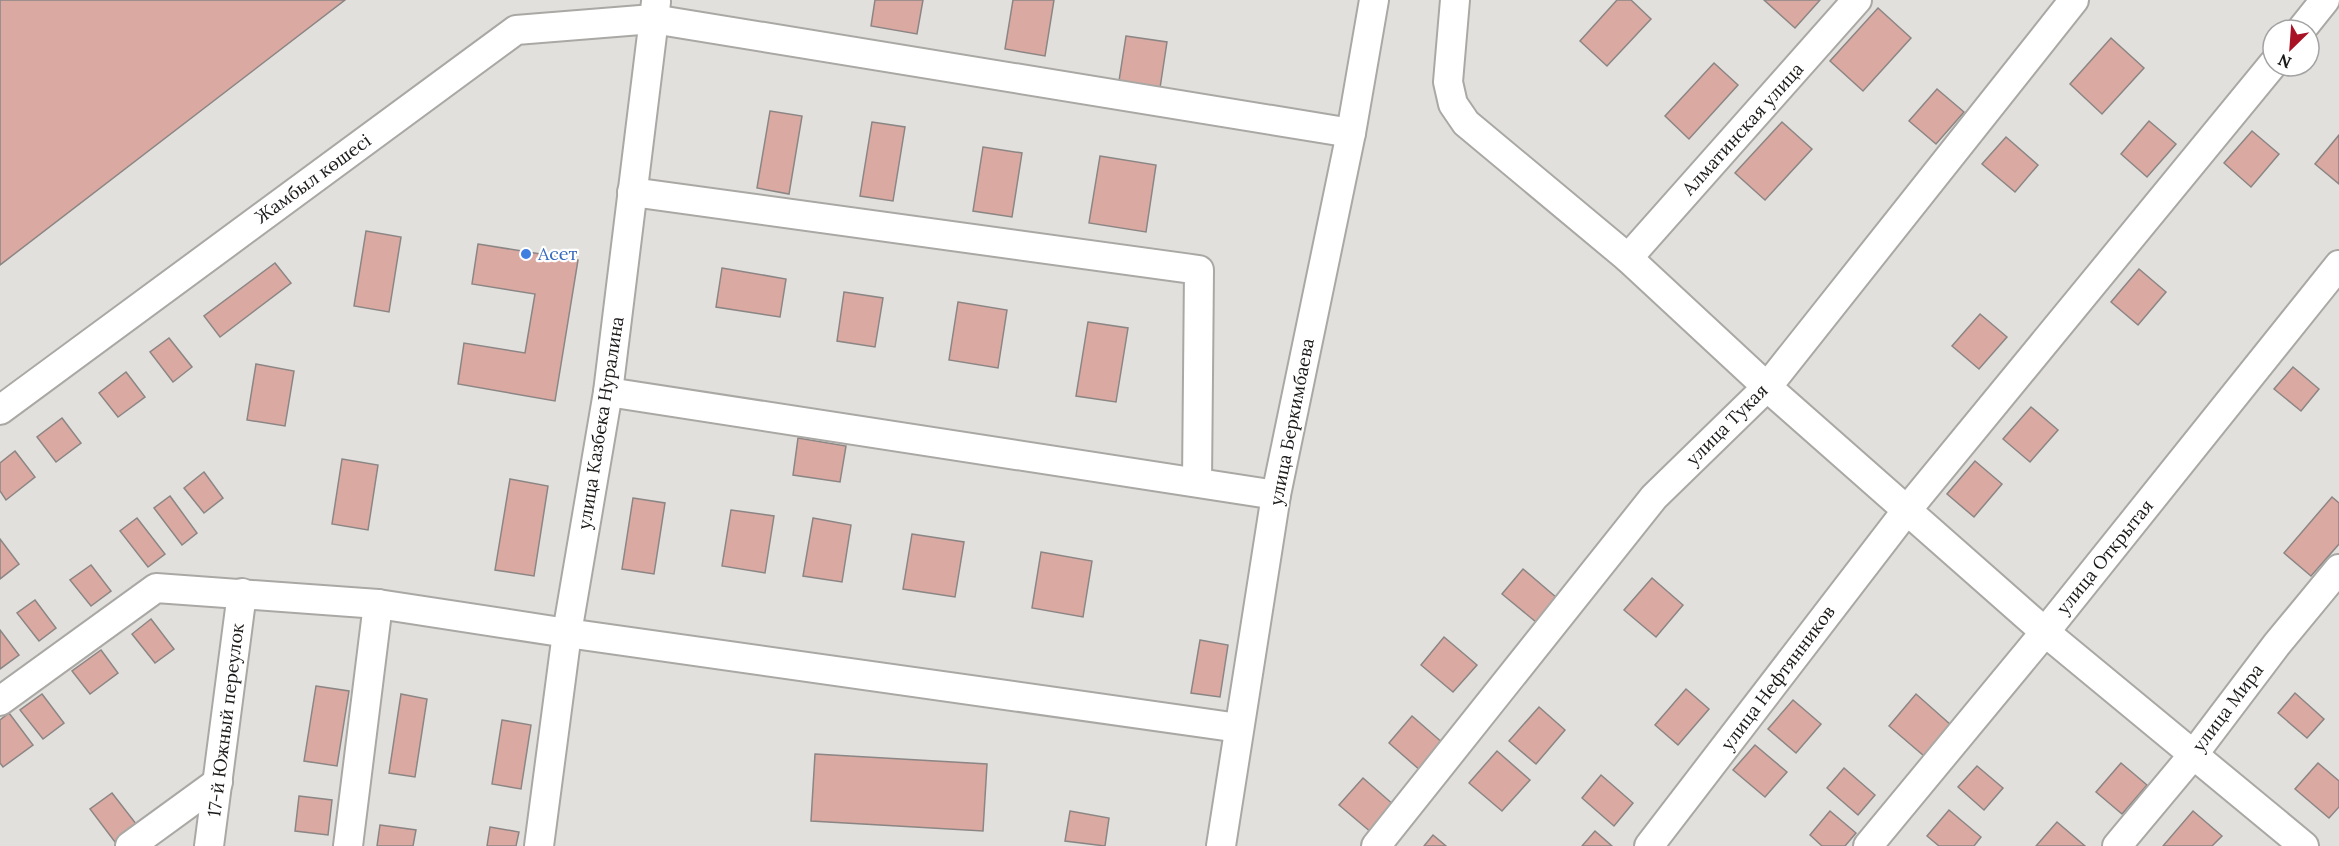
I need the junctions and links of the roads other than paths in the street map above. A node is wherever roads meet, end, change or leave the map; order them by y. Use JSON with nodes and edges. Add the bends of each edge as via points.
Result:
{"nodes":[{"id":1,"x":1374,"y":0,"type":"edge"},
{"id":2,"x":1455,"y":0,"type":"edge"},
{"id":3,"x":1857,"y":0,"type":"edge"},
{"id":4,"x":2074,"y":0,"type":"edge"},
{"id":5,"x":2326,"y":0,"type":"edge"},
{"id":6,"x":2339,"y":4,"type":"edge"},
{"id":7,"x":655,"y":10,"type":"edge"},
{"id":8,"x":2311,"y":18,"type":"edge"},
{"id":9,"x":2262,"y":78,"type":"edge"},
{"id":10,"x":1351,"y":133,"type":"junction"},
{"id":11,"x":632,"y":192,"type":"junction"},
{"id":12,"x":1628,"y":258,"type":"junction"},
{"id":13,"x":2339,"y":265,"type":"edge"},
{"id":14,"x":1767,"y":387,"type":"junction"},
{"id":15,"x":608,"y":392,"type":"junction"},
{"id":16,"x":0,"y":410,"type":"edge"},
{"id":17,"x":1197,"y":482,"type":"junction"},
{"id":18,"x":1276,"y":495,"type":"junction"},
{"id":19,"x":1907,"y":510,"type":"junction"},
{"id":20,"x":2339,"y":569,"type":"edge"},
{"id":21,"x":242,"y":593,"type":"junction"},
{"id":22,"x":378,"y":604,"type":"junction"},
{"id":23,"x":2045,"y":632,"type":"junction"},
{"id":24,"x":567,"y":633,"type":"junction"},
{"id":25,"x":0,"y":701,"type":"edge"},
{"id":26,"x":1239,"y":728,"type":"junction"},
{"id":27,"x":2193,"y":755,"type":"junction"},
{"id":28,"x":218,"y":782,"type":"junction"},
{"id":29,"x":130,"y":846,"type":"edge"},
{"id":30,"x":209,"y":846,"type":"edge"},
{"id":31,"x":348,"y":846,"type":"edge"},
{"id":32,"x":538,"y":846,"type":"edge"},
{"id":33,"x":1221,"y":846,"type":"edge"},
{"id":34,"x":1376,"y":846,"type":"edge"},
{"id":35,"x":1649,"y":846,"type":"edge"},
{"id":36,"x":1868,"y":846,"type":"edge"},
{"id":37,"x":2117,"y":846,"type":"edge"},
{"id":38,"x":2304,"y":846,"type":"edge"}],
"edges":[{"from":1,"to":10,"type":"street","name":"улица Беркимбаева"},
{"from":2,"to":12,"type":"street","via":[[1448,82],[1453,104],[1466,123]]},
{"from":3,"to":12,"type":"street","name":"Алматинская улица"},
{"from":4,"to":14,"type":"street","name":"улица Тукая"},
{"from":5,"to":6,"type":"street"},
{"from":5,"to":8,"type":"street"},
{"from":7,"to":10,"type":"street","name":"Жамбыл көшесі"},
{"from":7,"to":11,"type":"street","name":"улица Казбека Нуралина"},
{"from":7,"to":16,"type":"street","name":"Жамбыл көшесі","via":[[516,30]]},
{"from":9,"to":19,"type":"street","name":"улица Нефтянников"},
{"from":10,"to":18,"type":"street","name":"улица Беркимбаева"},
{"from":11,"to":15,"type":"street","name":"улица Казбека Нуралина"},
{"from":11,"to":17,"type":"street","via":[[1199,270]]},
{"from":12,"to":14,"type":"street"},
{"from":13,"to":23,"type":"street","name":"улица Открытая"},
{"from":14,"to":19,"type":"street"},
{"from":14,"to":34,"type":"street","name":"улица Тукая","via":[[1654,497]]},
{"from":15,"to":17,"type":"street"},
{"from":15,"to":24,"type":"street","name":"улица Казбека Нуралина"},
{"from":17,"to":18,"type":"street"},
{"from":18,"to":26,"type":"street","name":"улица Беркимбаева"},
{"from":19,"to":23,"type":"street"},
{"from":19,"to":35,"type":"street","name":"улица Нефтянников"},
{"from":20,"to":27,"type":"street","name":"улица Мира"},
{"from":21,"to":22,"type":"street"},
{"from":21,"to":25,"type":"street","via":[[156,588]]},
{"from":21,"to":28,"type":"street","name":"17-й Южный переулок"},
{"from":22,"to":24,"type":"street"},
{"from":22,"to":31,"type":"street"},
{"from":23,"to":27,"type":"street"},
{"from":23,"to":36,"type":"street","name":"улица Открытая"},
{"from":24,"to":26,"type":"street"},
{"from":24,"to":32,"type":"street","name":"улица Казбека Нуралина"},
{"from":26,"to":33,"type":"street","name":"улица Беркимбаева"},
{"from":27,"to":37,"type":"street","name":"улица Мира"},
{"from":27,"to":38,"type":"street"},
{"from":28,"to":29,"type":"street"},
{"from":28,"to":30,"type":"street","name":"17-й Южный переулок"}]}
